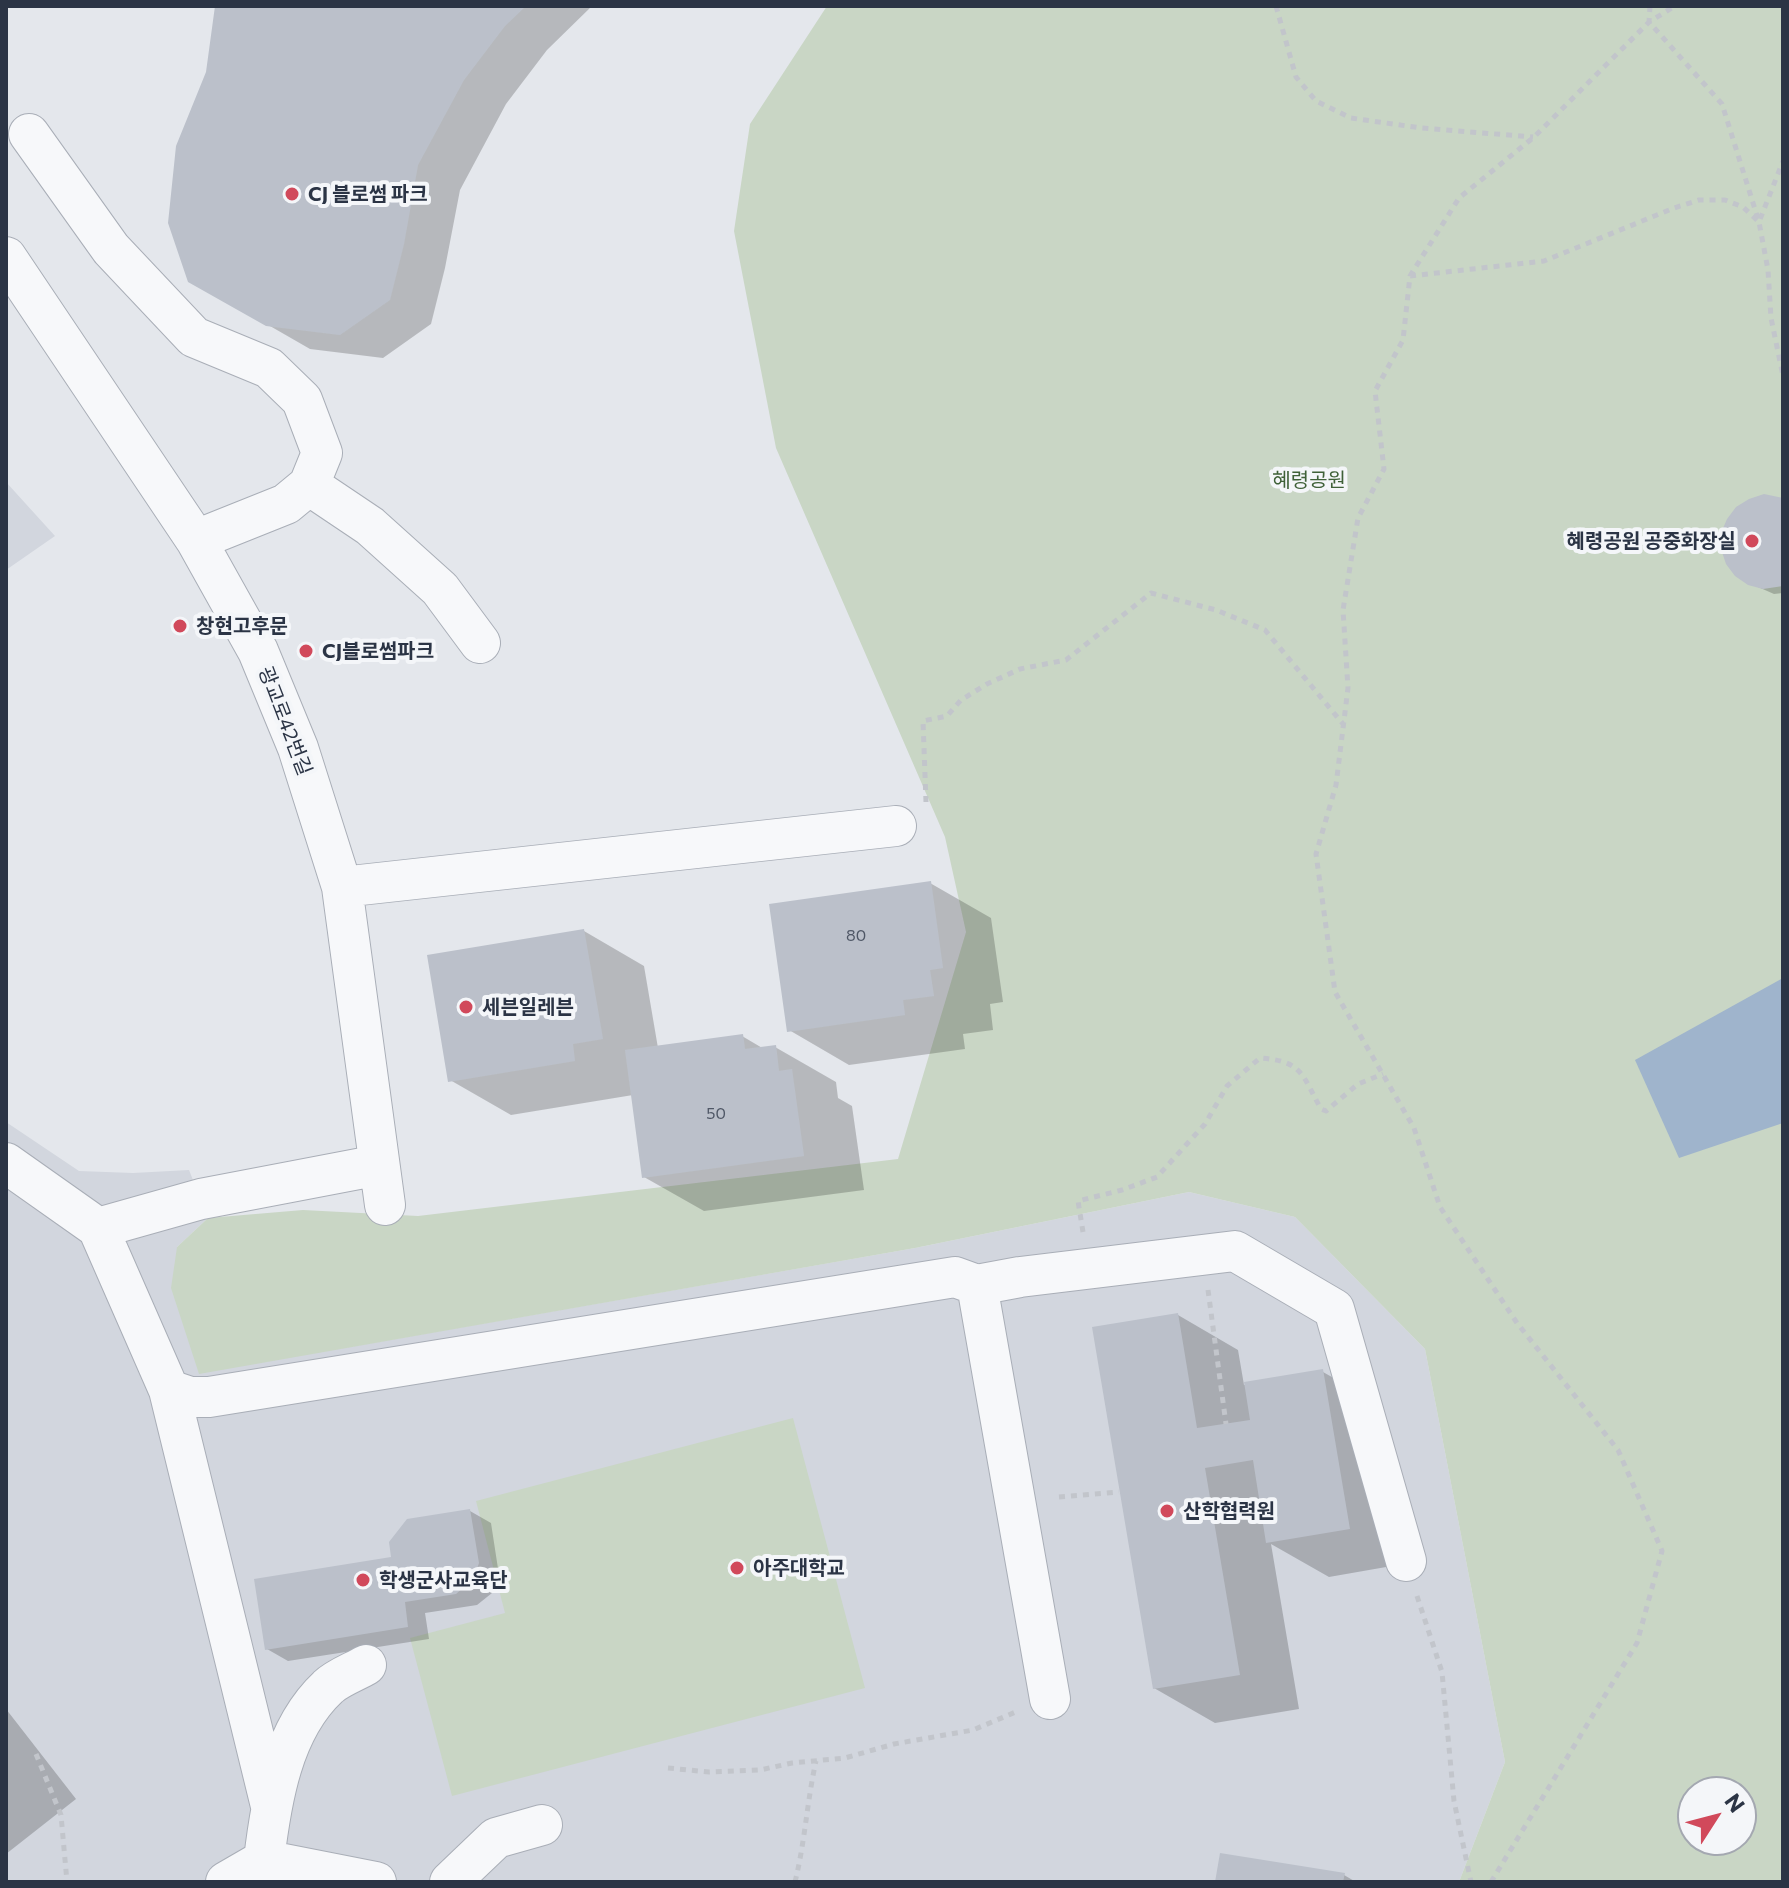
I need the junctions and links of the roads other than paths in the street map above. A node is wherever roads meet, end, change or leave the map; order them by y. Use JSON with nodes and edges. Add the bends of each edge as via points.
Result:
{"nodes":[{"id":1,"x":29,"y":134,"type":"dead end"},
{"id":2,"x":6,"y":257,"type":"edge"},
{"id":3,"x":309,"y":485,"type":"junction"},
{"id":4,"x":196,"y":540,"type":"junction"},
{"id":5,"x":480,"y":643,"type":"dead end"},
{"id":6,"x":896,"y":826,"type":"road end"},
{"id":7,"x":342,"y":887,"type":"junction"},
{"id":8,"x":6,"y":1163,"type":"edge"},
{"id":9,"x":379,"y":1165,"type":"junction"},
{"id":10,"x":385,"y":1205,"type":"dead end"},
{"id":11,"x":98,"y":1228,"type":"junction"},
{"id":12,"x":977,"y":1285,"type":"junction"},
{"id":13,"x":169,"y":1390,"type":"junction"},
{"id":14,"x":1406,"y":1561,"type":"road end"},
{"id":15,"x":366,"y":1665,"type":"dead end"},
{"id":16,"x":1050,"y":1699,"type":"road end"},
{"id":17,"x":271,"y":1806,"type":"junction"},
{"id":18,"x":542,"y":1825,"type":"dead end"},
{"id":19,"x":264,"y":1860,"type":"junction"},
{"id":20,"x":226,"y":1882,"type":"edge"},
{"id":21,"x":376,"y":1882,"type":"edge"},
{"id":22,"x":450,"y":1882,"type":"edge"}],
"edges":[{"from":1,"to":3,"type":"street","via":[[111,249],[194,337],[269,368],[302,400],[322,453]]},
{"from":2,"to":4,"type":"street","name":"광교로42번길"},
{"from":3,"to":4,"type":"street","via":[[286,504]]},
{"from":3,"to":5,"type":"street","via":[[370,526],[440,589]]},
{"from":4,"to":7,"type":"street","name":"광교로42번길","via":[[258,651],[298,748]]},
{"from":6,"to":7,"type":"street"},
{"from":7,"to":9,"type":"street","name":"광교로42번길"},
{"from":8,"to":11,"type":"street"},
{"from":9,"to":10,"type":"street","name":"광교로42번길"},
{"from":9,"to":11,"type":"street","via":[[201,1199]]},
{"from":11,"to":13,"type":"street"},
{"from":12,"to":13,"type":"street","via":[[955,1277],[209,1397]]},
{"from":12,"to":14,"type":"street","via":[[1235,1251],[1334,1309]]},
{"from":12,"to":16,"type":"street"},
{"from":13,"to":17,"type":"street"},
{"from":15,"to":17,"type":"street","via":[[329,1686],[298,1725]]},
{"from":17,"to":19,"type":"street"},
{"from":18,"to":22,"type":"street","via":[[496,1838]]},
{"from":19,"to":20,"type":"street"},
{"from":19,"to":21,"type":"street"}]}
